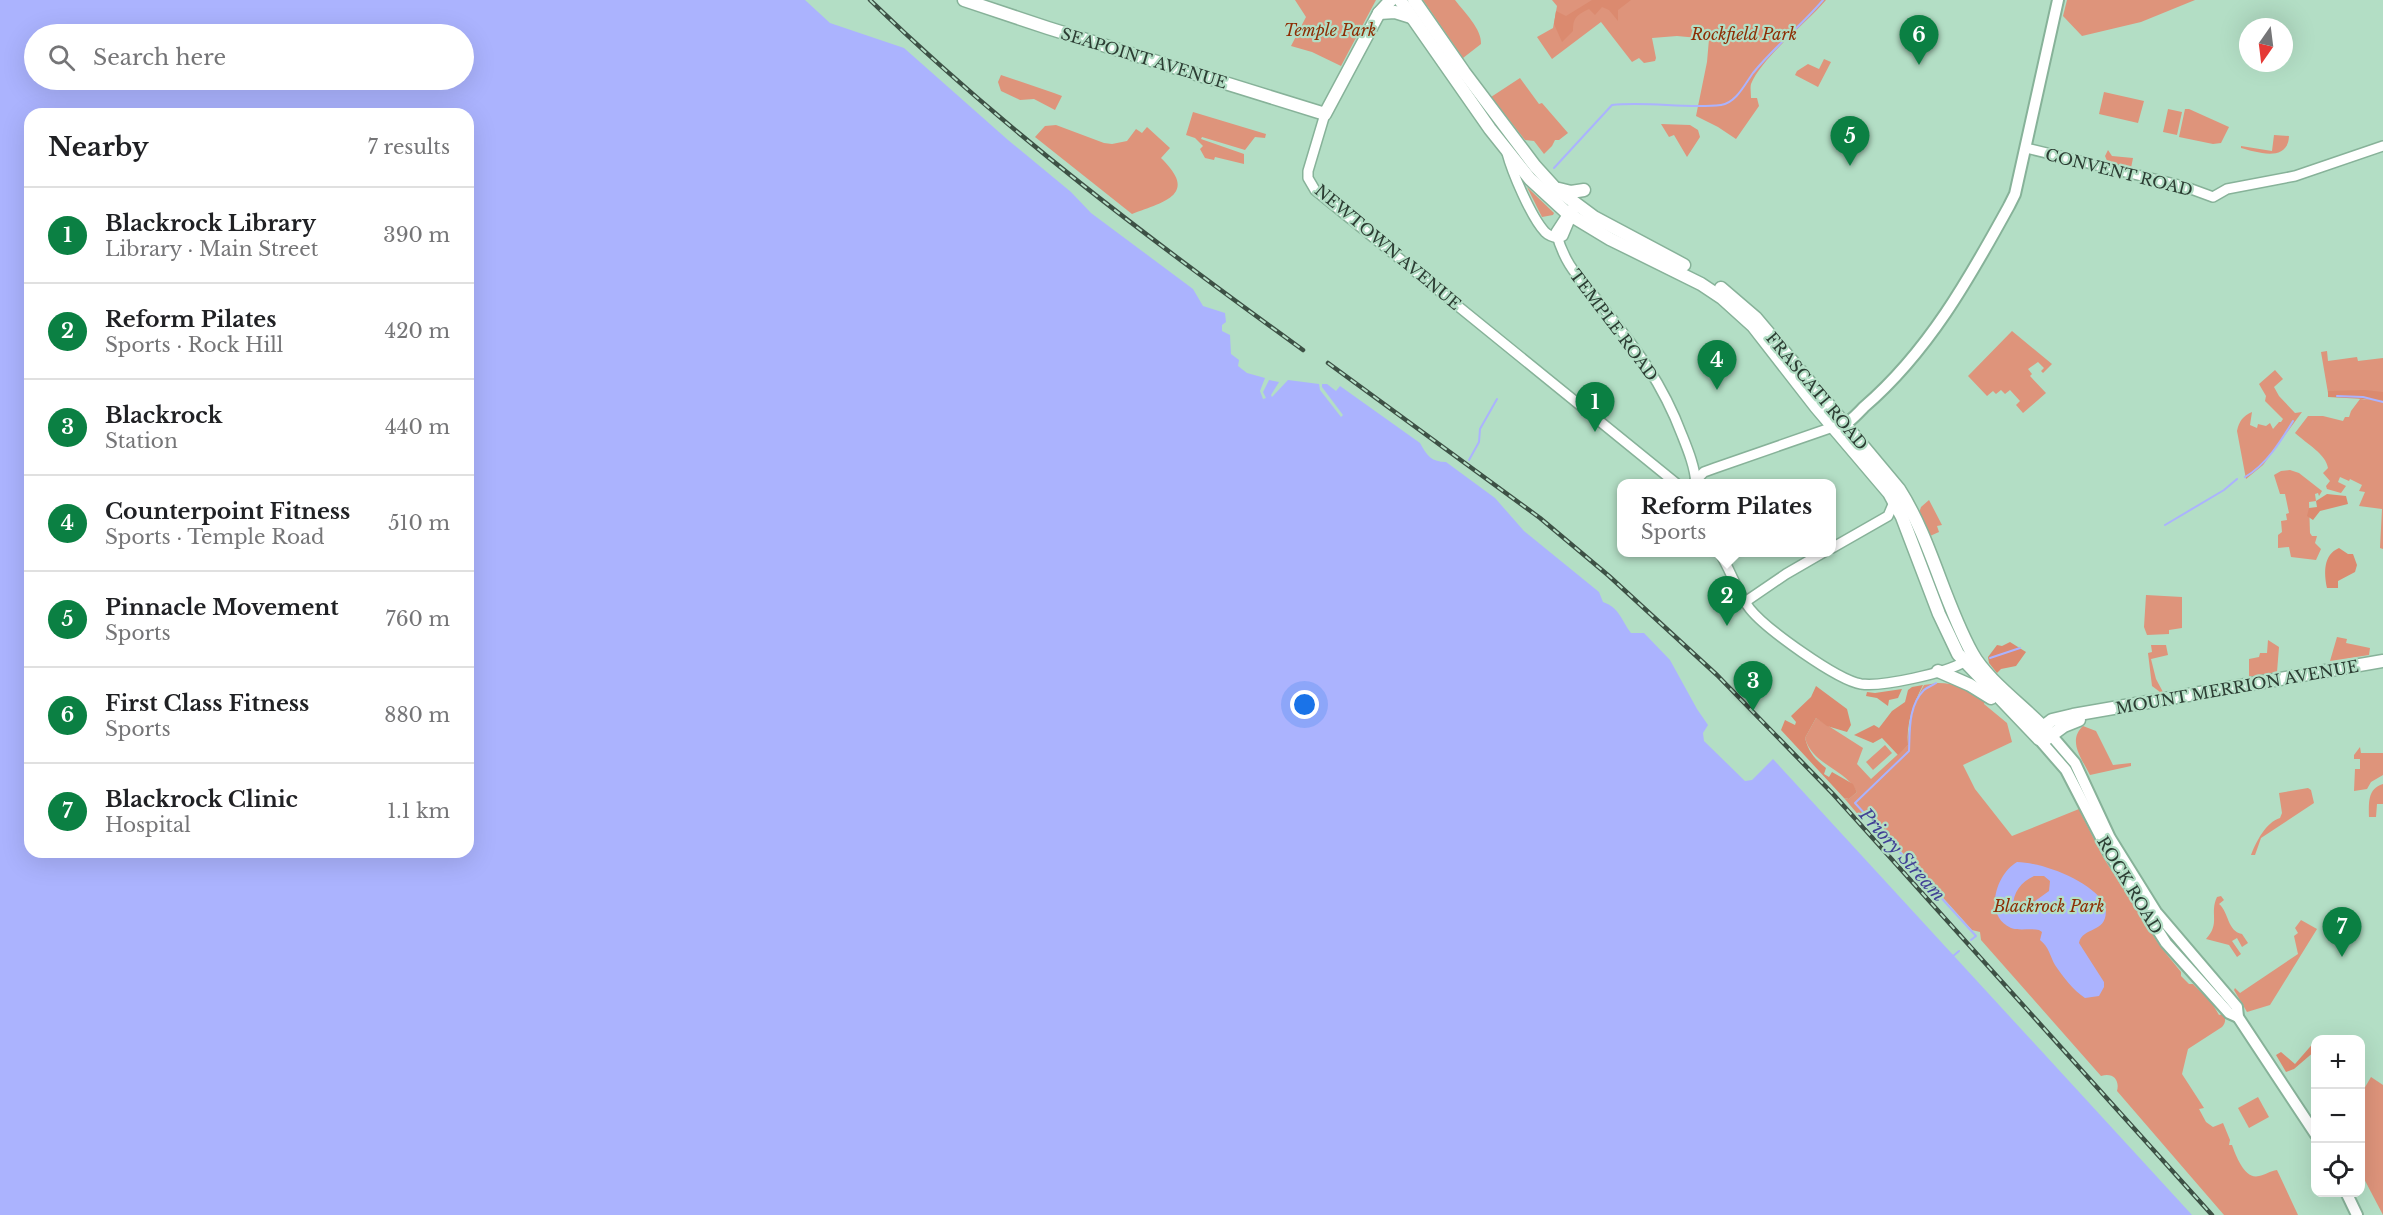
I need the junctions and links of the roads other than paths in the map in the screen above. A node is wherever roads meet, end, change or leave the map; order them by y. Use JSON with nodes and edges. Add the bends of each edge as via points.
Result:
{"nodes":[{"id":1,"x":964,"y":0,"type":"edge"},
{"id":2,"x":1391,"y":0,"type":"edge"},
{"id":3,"x":1400,"y":0,"type":"edge"},
{"id":4,"x":1414,"y":0,"type":"edge"},
{"id":5,"x":2058,"y":0,"type":"edge"},
{"id":6,"x":1379,"y":13,"type":"junction"},
{"id":7,"x":1411,"y":17,"type":"junction"},
{"id":8,"x":1325,"y":114,"type":"junction"},
{"id":9,"x":2383,"y":146,"type":"edge"},
{"id":10,"x":2026,"y":148,"type":"junction"},
{"id":11,"x":1506,"y":149,"type":"junction"},
{"id":12,"x":1555,"y":188,"type":"junction"},
{"id":13,"x":1584,"y":190,"type":"dead end"},
{"id":14,"x":1571,"y":212,"type":"junction"},
{"id":15,"x":1557,"y":238,"type":"junction"},
{"id":16,"x":1839,"y":426,"type":"junction"},
{"id":17,"x":1672,"y":479,"type":"edge"},
{"id":18,"x":1693,"y":479,"type":"edge"},
{"id":19,"x":1698,"y":479,"type":"edge"},
{"id":20,"x":1894,"y":502,"type":"junction"},
{"id":21,"x":1836,"y":546,"type":"edge"},
{"id":22,"x":1722,"y":557,"type":"edge"},
{"id":23,"x":1815,"y":557,"type":"edge"},
{"id":24,"x":1745,"y":602,"type":"junction"},
{"id":25,"x":1969,"y":659,"type":"junction"},
{"id":26,"x":2383,"y":661,"type":"edge"},
{"id":27,"x":1938,"y":671,"type":"junction"},
{"id":28,"x":2018,"y":718,"type":"junction"},
{"id":29,"x":2046,"y":730,"type":"junction"},
{"id":30,"x":2188,"y":951,"type":"junction"},
{"id":31,"x":2179,"y":958,"type":"junction"},
{"id":32,"x":2238,"y":1017,"type":"junction"},
{"id":33,"x":2311,"y":1127,"type":"edge"},
{"id":34,"x":2348,"y":1197,"type":"edge"},
{"id":35,"x":2357,"y":1215,"type":"edge"}],
"edges":[{"from":1,"to":8,"type":"highway","name":"SEAPOINT AVENUE"},
{"from":2,"to":6,"type":"highway","name":"NEWTOWN AVENUE"},
{"from":3,"to":7,"type":"highway","name":"TEMPLE ROAD"},
{"from":4,"to":12,"type":"highway","via":[[1464,72]]},
{"from":5,"to":10,"type":"main road"},
{"from":6,"to":7,"type":"highway"},
{"from":6,"to":8,"type":"highway","name":"NEWTOWN AVENUE"},
{"from":7,"to":11,"type":"highway","name":"TEMPLE ROAD"},
{"from":8,"to":17,"type":"street","name":"NEWTOWN AVENUE","via":[[1308,171],[1315,190]]},
{"from":9,"to":10,"type":"street","name":"CONVENT ROAD","via":[[2306,173],[2227,189],[2213,197],[2183,186]]},
{"from":10,"to":16,"type":"main road","via":[[2012,200],[1955,299],[1914,356]]},
{"from":11,"to":14,"type":"highway","name":"TEMPLE ROAD","via":[[1530,179]]},
{"from":11,"to":15,"type":"street","name":"TEMPLE ROAD","via":[[1513,174],[1545,232]]},
{"from":12,"to":13,"type":"highway"},
{"from":12,"to":14,"type":"highway"},
{"from":14,"to":15,"type":"street","via":[[1563,236]]},
{"from":14,"to":16,"type":"highway","name":"FRASCATI ROAD","via":[[1610,239],[1691,278],[1722,298],[1753,326]]},
{"from":15,"to":18,"type":"street","name":"TEMPLE ROAD","via":[[1569,266],[1631,342],[1665,393],[1685,441]]},
{"from":16,"to":19,"type":"street","via":[[1715,468]]},
{"from":16,"to":20,"type":"highway","name":"FRASCATI ROAD"},
{"from":16,"to":25,"type":"highway","name":"FRASCATI ROAD","via":[[1899,489],[1910,508]]},
{"from":20,"to":21,"type":"street","via":[[1888,516]]},
{"from":20,"to":25,"type":"highway","name":"FRASCATI ROAD","via":[[1953,645]]},
{"from":22,"to":24,"type":"street"},
{"from":23,"to":24,"type":"street"},
{"from":24,"to":27,"type":"street","via":[[1766,626],[1831,671],[1860,684],[1874,685]]},
{"from":25,"to":27,"type":"street"},
{"from":25,"to":28,"type":"highway","name":"FRASCATI ROAD"},
{"from":25,"to":29,"type":"highway","name":"FRASCATI ROAD","via":[[2015,698],[2046,717]]},
{"from":26,"to":29,"type":"highway","name":"MOUNT MERRION AVENUE","via":[[2092,713]]},
{"from":27,"to":28,"type":"highway","via":[[1972,686]]},
{"from":28,"to":29,"type":"highway","name":"FRASCATI ROAD"},
{"from":29,"to":30,"type":"main road","name":"ROCK ROAD","via":[[2075,763],[2135,881]]},
{"from":29,"to":31,"type":"main road","name":"ROCK ROAD","via":[[2115,863]]},
{"from":30,"to":31,"type":"main road"},
{"from":30,"to":32,"type":"main road","name":"ROCK ROAD","via":[[2237,1007]]},
{"from":31,"to":32,"type":"main road","name":"ROCK ROAD","via":[[2229,1013]]},
{"from":32,"to":33,"type":"main road","name":"ROCK ROAD"},
{"from":34,"to":35,"type":"main road"}]}
